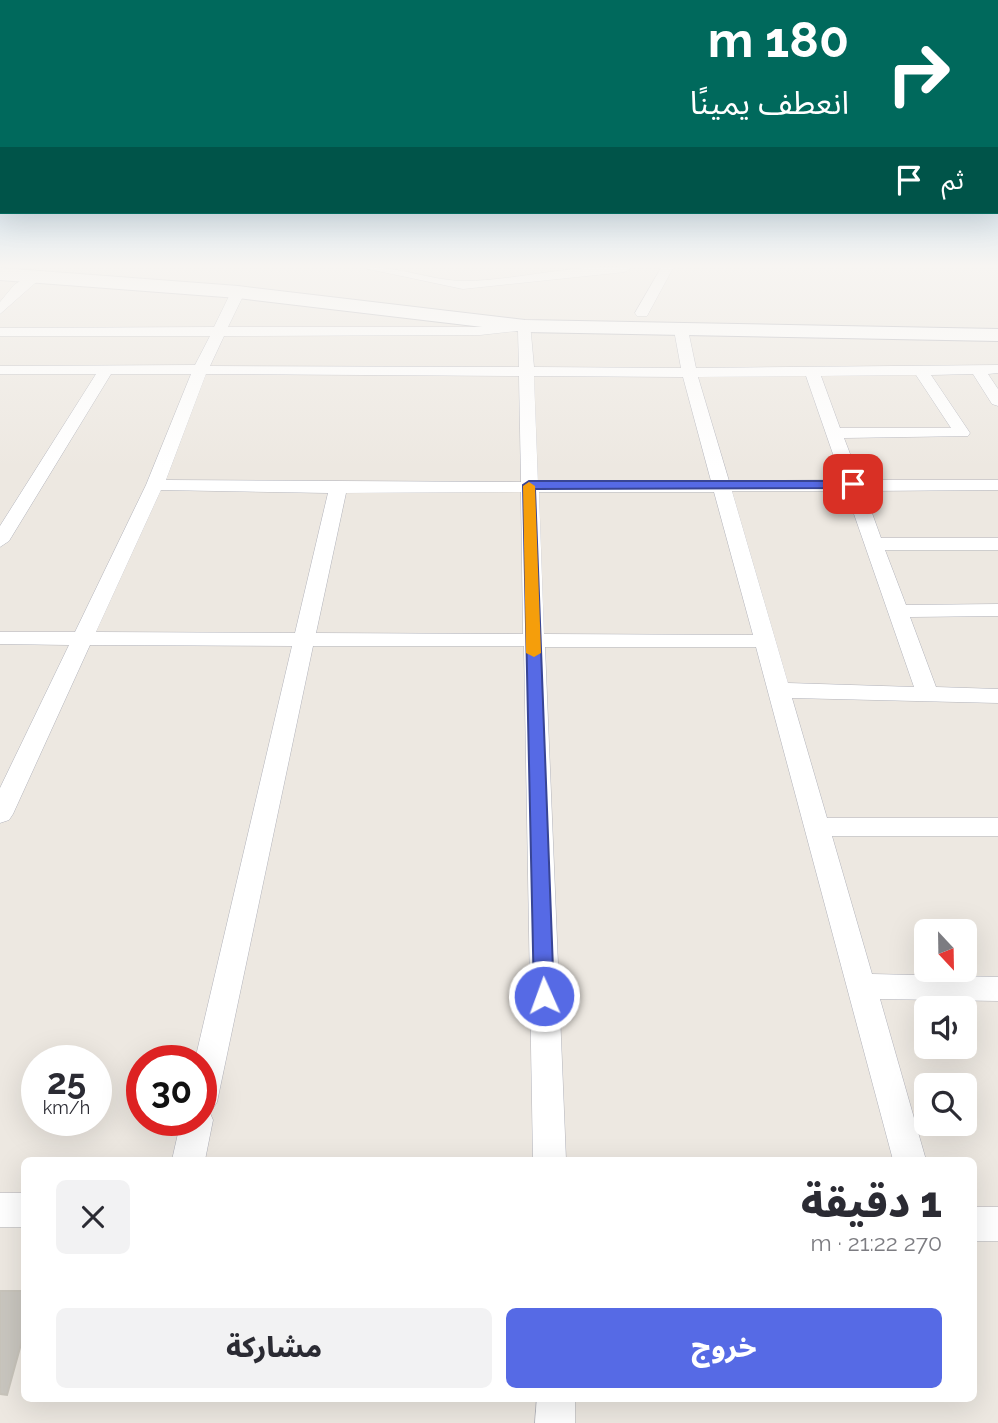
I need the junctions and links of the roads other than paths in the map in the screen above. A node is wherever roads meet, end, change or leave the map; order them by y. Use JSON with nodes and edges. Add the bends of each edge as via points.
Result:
{"nodes":[{"id":1,"x":219,"y":334,"type":"edge"},
{"id":2,"x":525,"y":334,"type":"edge"},
{"id":3,"x":682,"y":334,"type":"edge"},
{"id":4,"x":960,"y":334,"type":"edge"},
{"id":5,"x":998,"y":335,"type":"edge"},
{"id":6,"x":998,"y":369,"type":"edge"},
{"id":7,"x":0,"y":370,"type":"edge"},
{"id":8,"x":106,"y":370,"type":"junction"},
{"id":9,"x":200,"y":370,"type":"junction"},
{"id":10,"x":526,"y":370,"type":"junction"},
{"id":11,"x":689,"y":370,"type":"junction"},
{"id":12,"x":920,"y":370,"type":"junction"},
{"id":13,"x":978,"y":370,"type":"junction"},
{"id":14,"x":813,"y":374,"type":"junction"},
{"id":15,"x":998,"y":401,"type":"edge"},
{"id":16,"x":834,"y":433,"type":"junction"},
{"id":17,"x":853,"y":484,"type":"junction"},
{"id":18,"x":155,"y":485,"type":"junction"},
{"id":19,"x":529,"y":485,"type":"junction"},
{"id":20,"x":721,"y":485,"type":"junction"},
{"id":21,"x":998,"y":485,"type":"edge"},
{"id":22,"x":338,"y":488,"type":"junction"},
{"id":23,"x":0,"y":541,"type":"edge"},
{"id":24,"x":874,"y":544,"type":"junction"},
{"id":25,"x":998,"y":544,"type":"edge"},
{"id":26,"x":998,"y":610,"type":"edge"},
{"id":27,"x":898,"y":611,"type":"junction"},
{"id":28,"x":0,"y":638,"type":"edge"},
{"id":29,"x":82,"y":639,"type":"junction"},
{"id":30,"x":304,"y":639,"type":"junction"},
{"id":31,"x":533,"y":640,"type":"junction"},
{"id":32,"x":765,"y":641,"type":"junction"},
{"id":33,"x":778,"y":690,"type":"junction"},
{"id":34,"x":928,"y":695,"type":"junction"},
{"id":35,"x":998,"y":696,"type":"edge"},
{"id":36,"x":0,"y":814,"type":"edge"},
{"id":37,"x":817,"y":827,"type":"junction"},
{"id":38,"x":998,"y":827,"type":"edge"},
{"id":39,"x":861,"y":986,"type":"junction"},
{"id":40,"x":998,"y":989,"type":"edge"},
{"id":41,"x":214,"y":1045,"type":"edge"},
{"id":42,"x":193,"y":1136,"type":"edge"},
{"id":43,"x":189,"y":1157,"type":"edge"},
{"id":44,"x":549,"y":1157,"type":"edge"},
{"id":45,"x":909,"y":1157,"type":"edge"},
{"id":46,"x":0,"y":1210,"type":"edge"},
{"id":47,"x":21,"y":1210,"type":"edge"},
{"id":48,"x":977,"y":1223,"type":"edge"},
{"id":49,"x":998,"y":1224,"type":"edge"},
{"id":50,"x":556,"y":1402,"type":"edge"},
{"id":51,"x":555,"y":1423,"type":"edge"}],
"edges":[{"from":1,"to":9,"type":"street"},
{"from":2,"to":10,"type":"street"},
{"from":3,"to":11,"type":"street"},
{"from":4,"to":5,"type":"street"},
{"from":6,"to":13,"type":"street"},
{"from":7,"to":8,"type":"street"},
{"from":8,"to":9,"type":"street"},
{"from":8,"to":23,"type":"street"},
{"from":9,"to":10,"type":"street"},
{"from":9,"to":18,"type":"street"},
{"from":10,"to":11,"type":"street"},
{"from":10,"to":19,"type":"street"},
{"from":11,"to":14,"type":"street"},
{"from":11,"to":20,"type":"street"},
{"from":12,"to":13,"type":"street"},
{"from":12,"to":14,"type":"street"},
{"from":12,"to":16,"type":"street","via":[[962,433]]},
{"from":13,"to":15,"type":"street"},
{"from":14,"to":16,"type":"street"},
{"from":16,"to":17,"type":"street"},
{"from":17,"to":20,"type":"street"},
{"from":17,"to":21,"type":"street"},
{"from":17,"to":24,"type":"street"},
{"from":18,"to":22,"type":"street"},
{"from":18,"to":29,"type":"street"},
{"from":19,"to":20,"type":"street"},
{"from":19,"to":22,"type":"street"},
{"from":19,"to":31,"type":"street"},
{"from":20,"to":32,"type":"street"},
{"from":22,"to":30,"type":"street"},
{"from":24,"to":25,"type":"street"},
{"from":24,"to":27,"type":"street"},
{"from":26,"to":27,"type":"street"},
{"from":27,"to":34,"type":"street"},
{"from":28,"to":29,"type":"street"},
{"from":29,"to":30,"type":"street"},
{"from":29,"to":36,"type":"street"},
{"from":30,"to":31,"type":"street"},
{"from":30,"to":41,"type":"street"},
{"from":31,"to":32,"type":"street"},
{"from":31,"to":44,"type":"street"},
{"from":32,"to":33,"type":"street"},
{"from":33,"to":34,"type":"street"},
{"from":33,"to":37,"type":"street"},
{"from":34,"to":35,"type":"street"},
{"from":37,"to":38,"type":"street"},
{"from":37,"to":39,"type":"street"},
{"from":39,"to":40,"type":"street"},
{"from":39,"to":45,"type":"street"},
{"from":42,"to":43,"type":"street"},
{"from":46,"to":47,"type":"street"},
{"from":48,"to":49,"type":"street"},
{"from":50,"to":51,"type":"street"}]}
